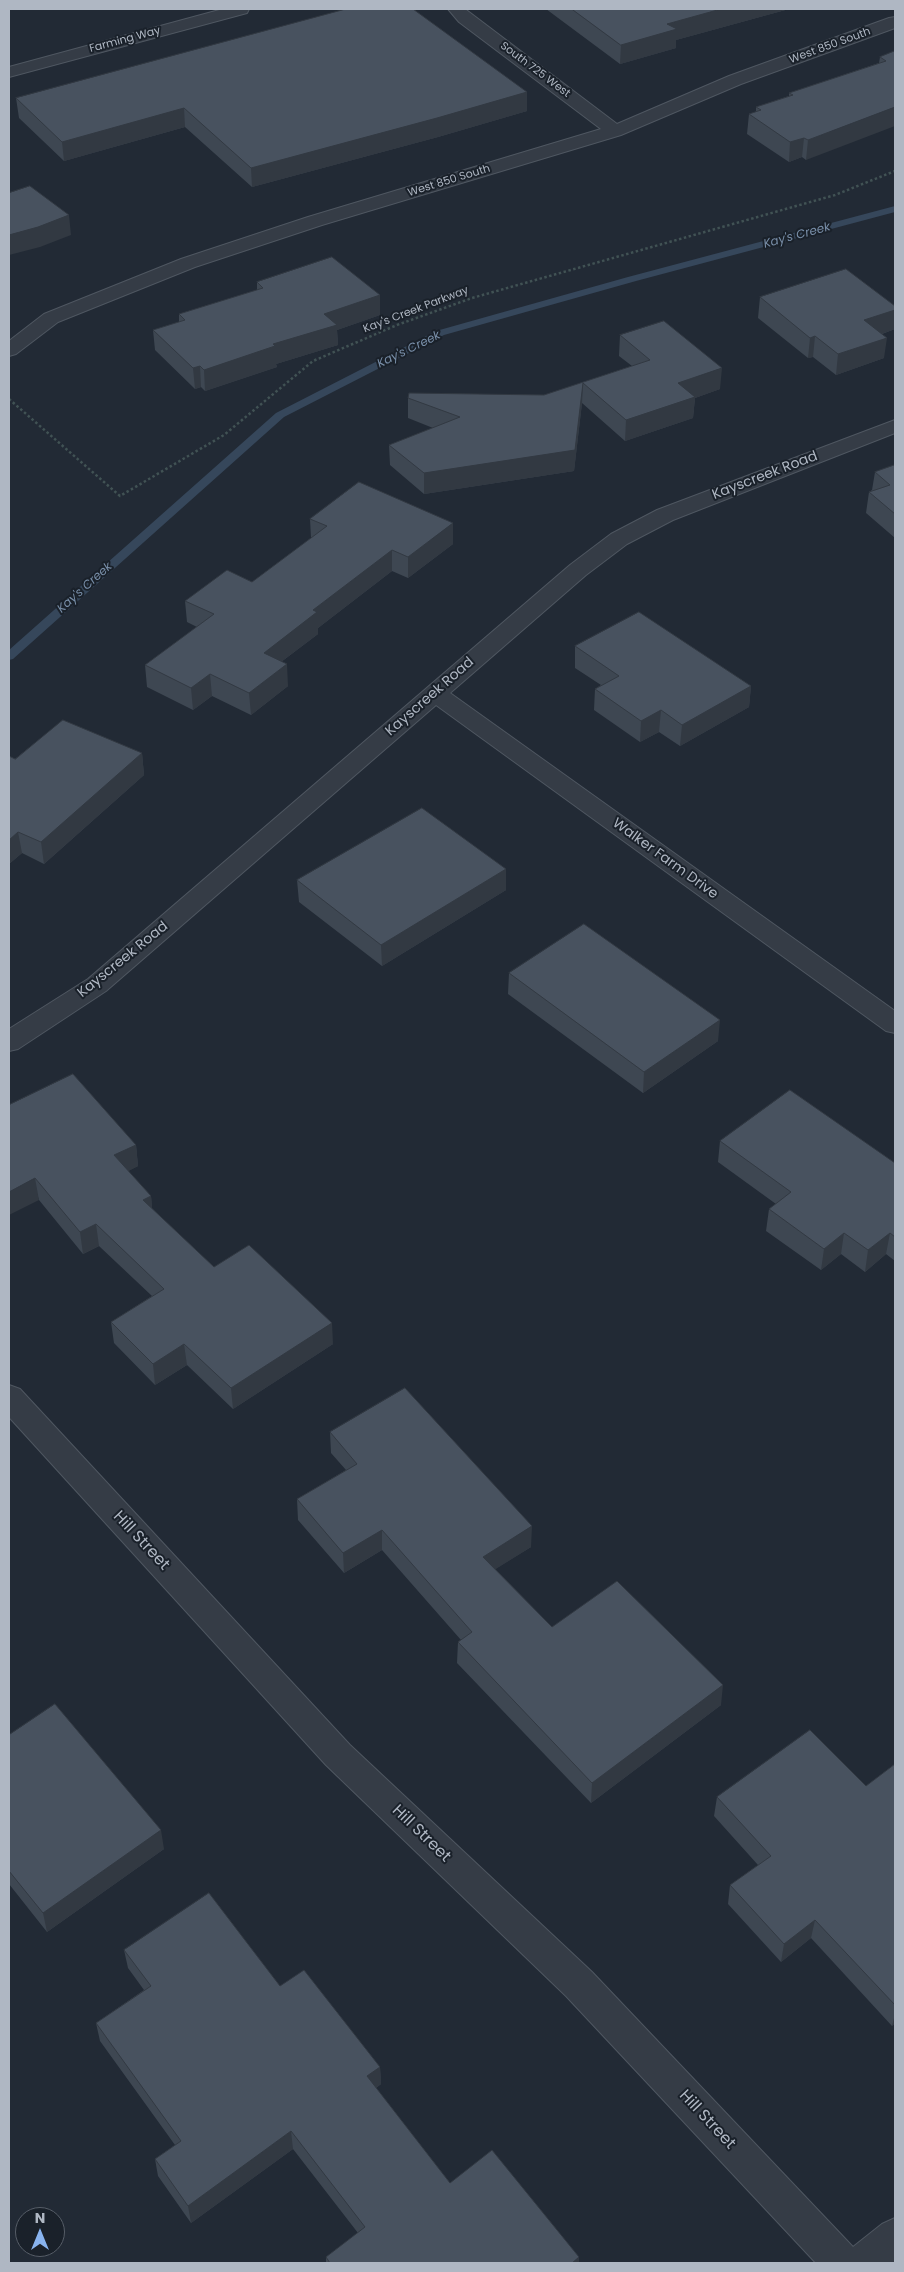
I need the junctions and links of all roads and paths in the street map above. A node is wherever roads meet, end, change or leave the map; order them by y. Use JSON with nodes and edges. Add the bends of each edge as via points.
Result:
{"nodes":[{"id":1,"x":241,"y":9,"type":"edge"},
{"id":2,"x":456,"y":9,"type":"edge"},
{"id":3,"x":895,"y":22,"type":"edge"},
{"id":4,"x":9,"y":72,"type":"edge"},
{"id":5,"x":615,"y":131,"type":"junction"},
{"id":6,"x":895,"y":171,"type":"edge"},
{"id":7,"x":9,"y":350,"type":"edge"},
{"id":8,"x":9,"y":399,"type":"edge"},
{"id":9,"x":895,"y":426,"type":"edge"},
{"id":10,"x":435,"y":693,"type":"junction"},
{"id":11,"x":895,"y":1024,"type":"edge"},
{"id":12,"x":9,"y":1042,"type":"edge"},
{"id":13,"x":9,"y":1397,"type":"edge"},
{"id":14,"x":895,"y":2237,"type":"edge"},
{"id":15,"x":842,"y":2263,"type":"edge"},
{"id":16,"x":864,"y":2263,"type":"edge"}],
"edges":[{"from":1,"to":4,"type":"street","name":"Farming Way"},
{"from":2,"to":5,"type":"street","name":"South 725 West"},
{"from":3,"to":5,"type":"street","name":"West 850 South","via":[[734,80]]},
{"from":5,"to":7,"type":"street","name":"West 850 South","via":[[315,221],[188,263],[51,318]]},
{"from":6,"to":8,"type":"path","name":"Kay's Creek Parkway","via":[[835,196],[472,298],[397,325],[313,362],[224,435],[120,496]]},
{"from":9,"to":10,"type":"street","name":"Kayscreek Road","via":[[665,515],[620,539],[578,570]]},
{"from":10,"to":11,"type":"street","name":"Walker Farm Drive"},
{"from":10,"to":12,"type":"street","name":"Kayscreek Road","via":[[97,985]]},
{"from":13,"to":15,"type":"street","name":"Hill Street","via":[[338,1755],[579,1984]]},
{"from":14,"to":16,"type":"street"}]}
